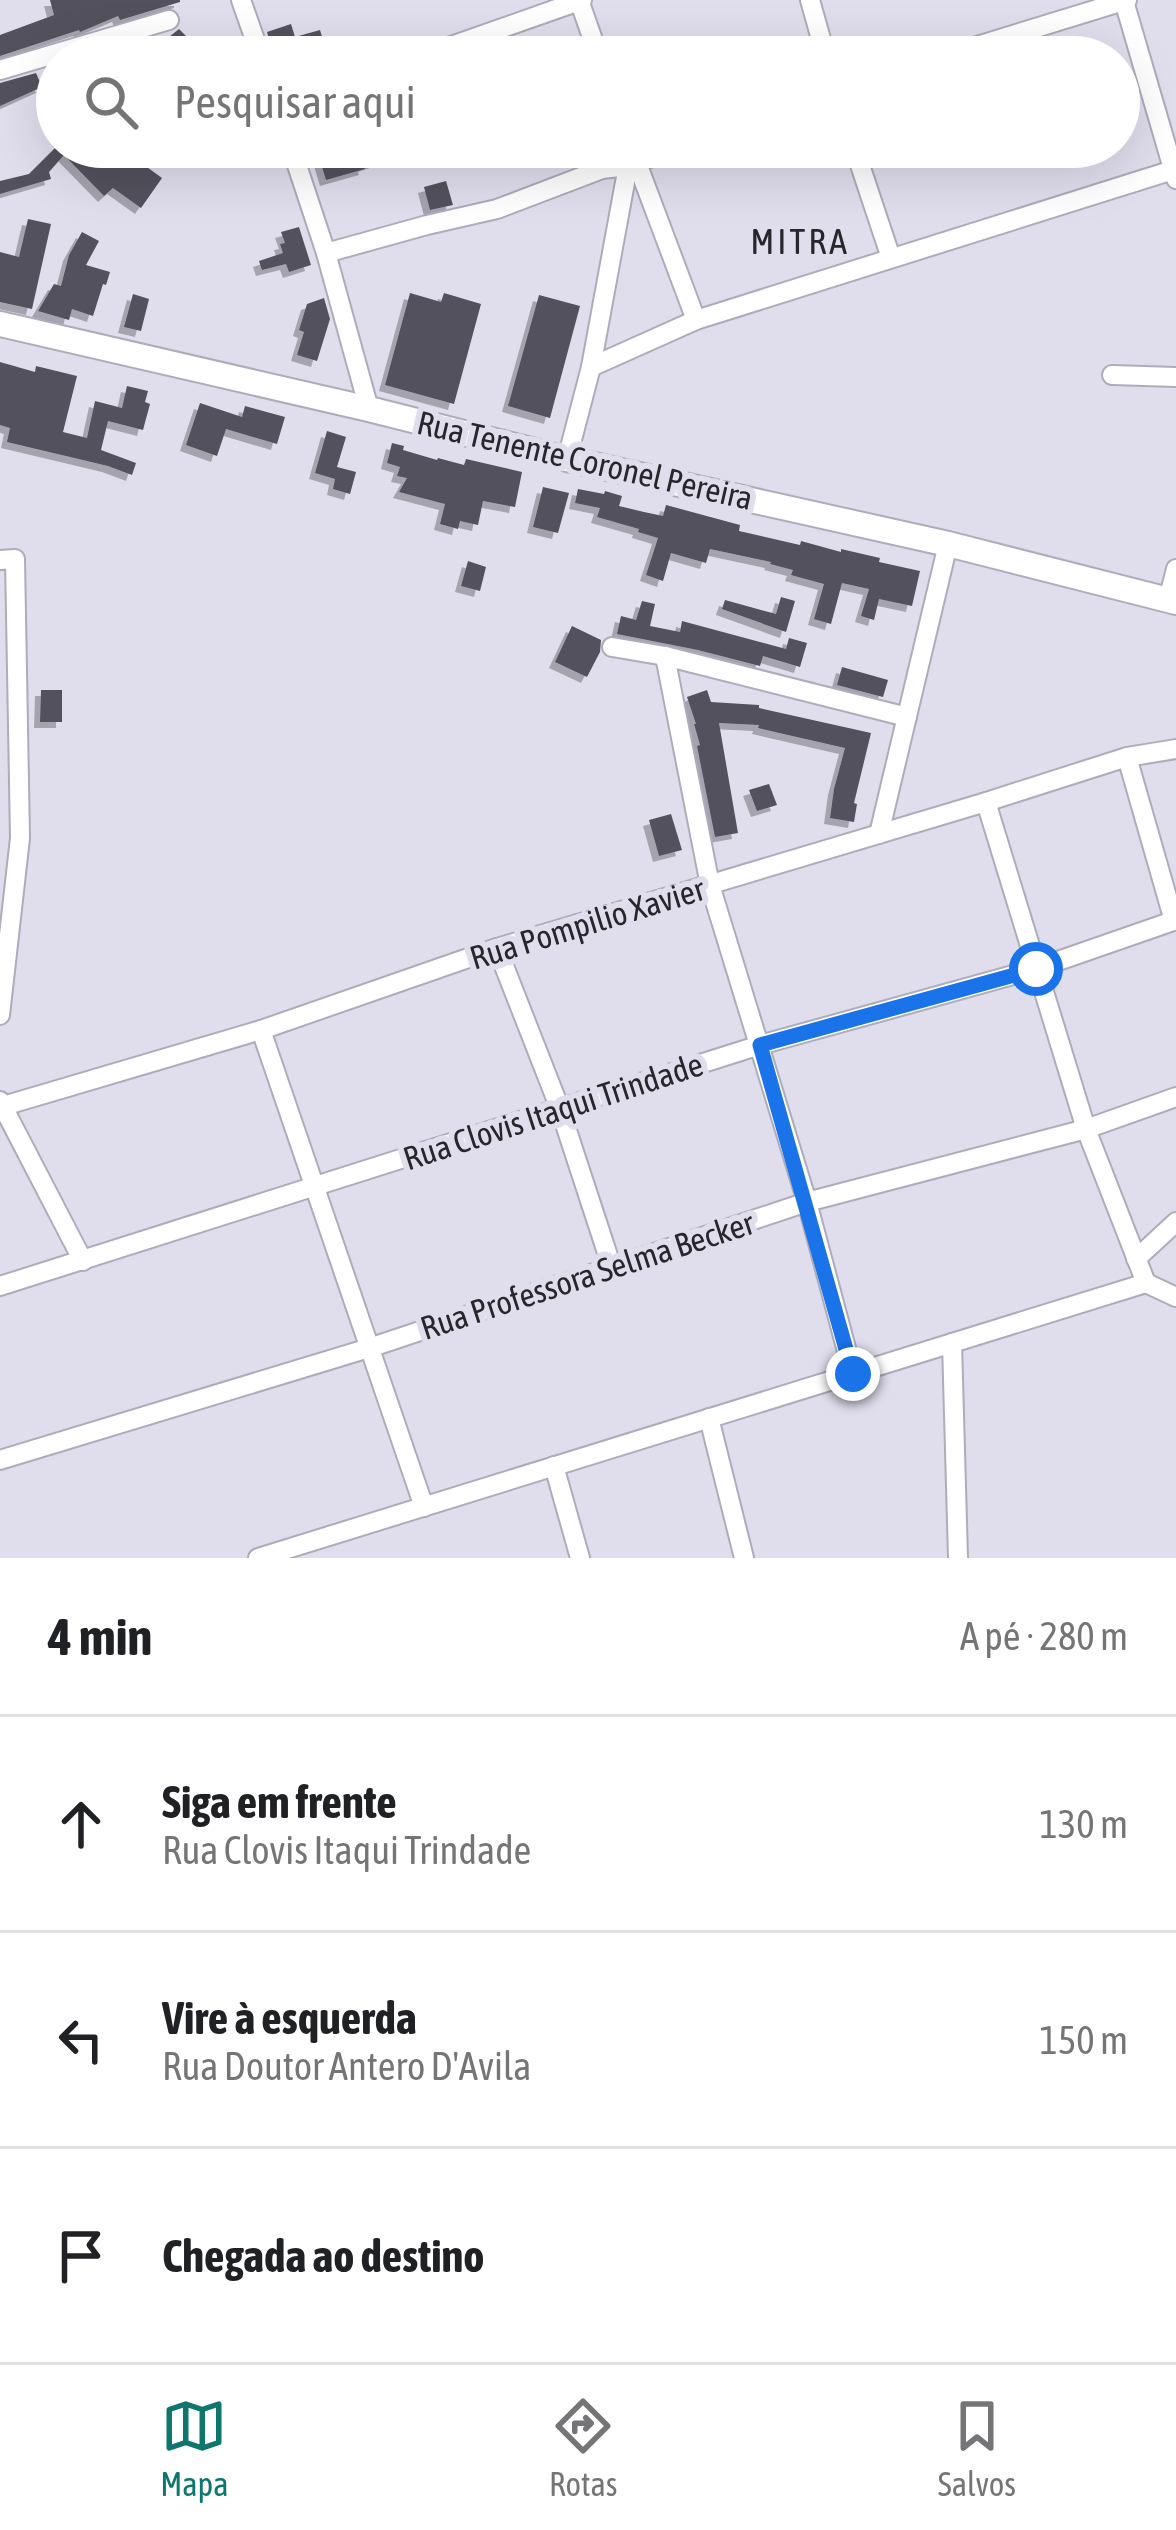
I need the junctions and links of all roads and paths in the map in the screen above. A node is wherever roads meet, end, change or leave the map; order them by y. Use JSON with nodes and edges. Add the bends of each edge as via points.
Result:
{"nodes":[{"id":1,"x":241,"y":0,"type":"edge"},
{"id":2,"x":580,"y":0,"type":"edge"},
{"id":3,"x":810,"y":0,"type":"edge"},
{"id":4,"x":1126,"y":0,"type":"edge"},
{"id":5,"x":170,"y":20,"type":"dead end"},
{"id":6,"x":116,"y":36,"type":"edge"},
{"id":7,"x":254,"y":36,"type":"edge"},
{"id":8,"x":479,"y":36,"type":"edge"},
{"id":9,"x":592,"y":36,"type":"edge"},
{"id":10,"x":820,"y":36,"type":"edge"},
{"id":11,"x":1009,"y":36,"type":"edge"},
{"id":12,"x":1136,"y":36,"type":"edge"},
{"id":13,"x":1140,"y":49,"type":"edge"},
{"id":14,"x":36,"y":59,"type":"edge"},
{"id":15,"x":0,"y":70,"type":"edge"},
{"id":16,"x":298,"y":168,"type":"edge"},
{"id":17,"x":607,"y":168,"type":"edge"},
{"id":18,"x":630,"y":168,"type":"edge"},
{"id":19,"x":636,"y":168,"type":"edge"},
{"id":20,"x":861,"y":168,"type":"edge"},
{"id":21,"x":1175,"y":173,"type":"edge"},
{"id":22,"x":326,"y":253,"type":"junction"},
{"id":23,"x":891,"y":257,"type":"junction"},
{"id":24,"x":696,"y":320,"type":"junction"},
{"id":25,"x":0,"y":324,"type":"edge"},
{"id":26,"x":591,"y":367,"type":"junction"},
{"id":27,"x":1112,"y":375,"type":"dead end"},
{"id":28,"x":1176,"y":377,"type":"edge"},
{"id":29,"x":369,"y":409,"type":"junction"},
{"id":30,"x":567,"y":459,"type":"junction"},
{"id":31,"x":948,"y":544,"type":"junction"},
{"id":32,"x":7,"y":559,"type":"edge"},
{"id":33,"x":1176,"y":569,"type":"edge"},
{"id":34,"x":1172,"y":601,"type":"edge"},
{"id":35,"x":612,"y":647,"type":"dead end"},
{"id":36,"x":665,"y":656,"type":"junction"},
{"id":37,"x":908,"y":717,"type":"junction"},
{"id":38,"x":1176,"y":749,"type":"edge"},
{"id":39,"x":1127,"y":757,"type":"junction"},
{"id":40,"x":986,"y":802,"type":"junction"},
{"id":41,"x":878,"y":834,"type":"junction"},
{"id":42,"x":710,"y":885,"type":"junction"},
{"id":43,"x":1175,"y":921,"type":"edge"},
{"id":44,"x":497,"y":948,"type":"junction"},
{"id":45,"x":1036,"y":969,"type":"junction"},
{"id":46,"x":0,"y":1016,"type":"edge"},
{"id":47,"x":261,"y":1030,"type":"junction"},
{"id":48,"x":760,"y":1045,"type":"junction"},
{"id":49,"x":1176,"y":1097,"type":"edge"},
{"id":50,"x":1,"y":1105,"type":"edge"},
{"id":51,"x":560,"y":1108,"type":"junction"},
{"id":52,"x":1086,"y":1129,"type":"junction"},
{"id":53,"x":315,"y":1186,"type":"junction"},
{"id":54,"x":807,"y":1202,"type":"junction"},
{"id":55,"x":1176,"y":1222,"type":"edge"},
{"id":56,"x":1136,"y":1259,"type":"junction"},
{"id":57,"x":83,"y":1262,"type":"junction"},
{"id":58,"x":612,"y":1268,"type":"junction"},
{"id":59,"x":1146,"y":1283,"type":"junction"},
{"id":60,"x":0,"y":1286,"type":"edge"},
{"id":61,"x":1176,"y":1298,"type":"edge"},
{"id":62,"x":952,"y":1343,"type":"junction"},
{"id":63,"x":369,"y":1348,"type":"junction"},
{"id":64,"x":853,"y":1374,"type":"junction"},
{"id":65,"x":709,"y":1418,"type":"junction"},
{"id":66,"x":0,"y":1460,"type":"edge"},
{"id":67,"x":554,"y":1466,"type":"junction"},
{"id":68,"x":424,"y":1507,"type":"junction"},
{"id":69,"x":258,"y":1558,"type":"edge"},
{"id":70,"x":580,"y":1558,"type":"edge"},
{"id":71,"x":744,"y":1558,"type":"edge"},
{"id":72,"x":958,"y":1558,"type":"edge"}],
"edges":[{"from":1,"to":7,"type":"street"},
{"from":2,"to":8,"type":"street"},
{"from":2,"to":9,"type":"street"},
{"from":3,"to":10,"type":"street"},
{"from":4,"to":11,"type":"street"},
{"from":4,"to":12,"type":"street"},
{"from":5,"to":6,"type":"street"},
{"from":13,"to":21,"type":"street"},
{"from":14,"to":15,"type":"street"},
{"from":16,"to":22,"type":"street"},
{"from":17,"to":22,"type":"street","via":[[497,209]]},
{"from":18,"to":26,"type":"street"},
{"from":19,"to":24,"type":"street"},
{"from":20,"to":23,"type":"street"},
{"from":21,"to":23,"type":"street"},
{"from":22,"to":29,"type":"street"},
{"from":23,"to":24,"type":"street"},
{"from":24,"to":26,"type":"street"},
{"from":25,"to":29,"type":"main road","name":"Rua Tenente Coronel Pereira"},
{"from":26,"to":30,"type":"street"},
{"from":27,"to":28,"type":"street"},
{"from":29,"to":30,"type":"main road","name":"Rua Tenente Coronel Pereira"},
{"from":30,"to":31,"type":"main road","name":"Rua Tenente Coronel Pereira"},
{"from":31,"to":34,"type":"main road","name":"Rua Tenente Coronel Pereira"},
{"from":31,"to":37,"type":"street"},
{"from":32,"to":46,"type":"street","via":[[20,838]]},
{"from":33,"to":34,"type":"street","name":"Rua Tenente Coronel Pereira"},
{"from":35,"to":36,"type":"street"},
{"from":36,"to":37,"type":"street"},
{"from":36,"to":42,"type":"street"},
{"from":37,"to":41,"type":"street"},
{"from":38,"to":39,"type":"street","name":"Rua Pompilio Xavier"},
{"from":39,"to":40,"type":"street","name":"Rua Pompilio Xavier"},
{"from":39,"to":43,"type":"street"},
{"from":40,"to":41,"type":"street","name":"Rua Pompilio Xavier"},
{"from":40,"to":45,"type":"street"},
{"from":41,"to":42,"type":"street","name":"Rua Pompilio Xavier"},
{"from":42,"to":44,"type":"street","name":"Rua Pompilio Xavier"},
{"from":42,"to":48,"type":"street"},
{"from":43,"to":45,"type":"street","name":"Rua Clovis Itaqui Trindade"},
{"from":44,"to":47,"type":"street","name":"Rua Pompilio Xavier"},
{"from":44,"to":51,"type":"street"},
{"from":45,"to":48,"type":"street","name":"Rua Clovis Itaqui Trindade"},
{"from":45,"to":52,"type":"street"},
{"from":47,"to":50,"type":"street","name":"Rua Pompilio Xavier"},
{"from":47,"to":53,"type":"street"},
{"from":48,"to":51,"type":"street","name":"Rua Clovis Itaqui Trindade"},
{"from":48,"to":54,"type":"street"},
{"from":49,"to":52,"type":"street","name":"Rua Professora Selma Becker"},
{"from":50,"to":57,"type":"street"},
{"from":51,"to":53,"type":"street","name":"Rua Clovis Itaqui Trindade"},
{"from":51,"to":58,"type":"street"},
{"from":52,"to":54,"type":"street","name":"Rua Professora Selma Becker"},
{"from":52,"to":56,"type":"street"},
{"from":53,"to":57,"type":"street","name":"Rua Clovis Itaqui Trindade"},
{"from":53,"to":63,"type":"street"},
{"from":54,"to":58,"type":"street","name":"Rua Professora Selma Becker"},
{"from":54,"to":64,"type":"street"},
{"from":55,"to":56,"type":"street"},
{"from":56,"to":59,"type":"street"},
{"from":57,"to":60,"type":"street","name":"Rua Clovis Itaqui Trindade"},
{"from":58,"to":63,"type":"street","name":"Rua Professora Selma Becker"},
{"from":59,"to":61,"type":"street"},
{"from":59,"to":62,"type":"street"},
{"from":62,"to":64,"type":"street"},
{"from":62,"to":72,"type":"street"},
{"from":63,"to":66,"type":"street","name":"Rua Professora Selma Becker"},
{"from":63,"to":68,"type":"street"},
{"from":64,"to":65,"type":"street"},
{"from":65,"to":67,"type":"street"},
{"from":65,"to":71,"type":"street"},
{"from":67,"to":68,"type":"street"},
{"from":67,"to":70,"type":"street"},
{"from":68,"to":69,"type":"street"}]}
